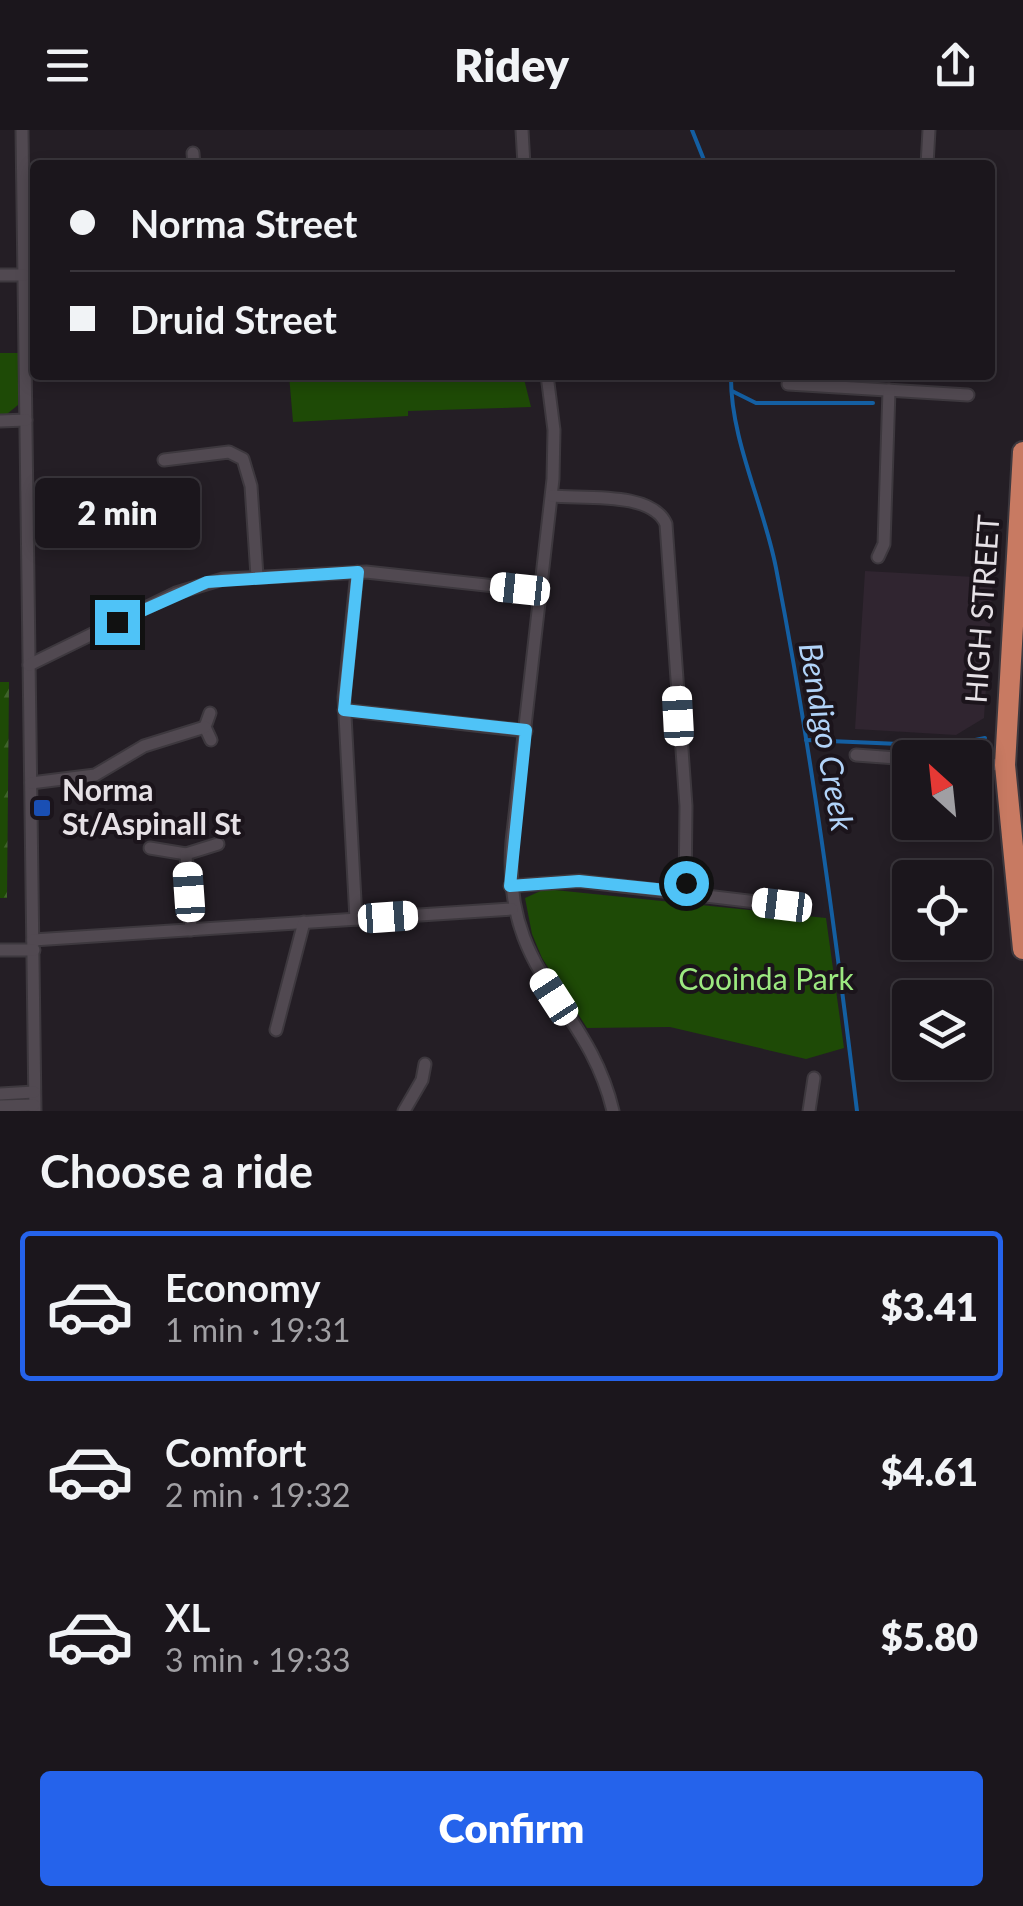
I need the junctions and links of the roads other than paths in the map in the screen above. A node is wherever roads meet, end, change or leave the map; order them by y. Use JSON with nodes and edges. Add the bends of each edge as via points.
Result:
{"nodes":[{"id":1,"x":22,"y":130,"type":"edge"},
{"id":2,"x":522,"y":130,"type":"edge"},
{"id":3,"x":930,"y":130,"type":"edge"},
{"id":4,"x":524,"y":160,"type":"edge"},
{"id":5,"x":927,"y":160,"type":"edge"},
{"id":6,"x":0,"y":275,"type":"edge"},
{"id":7,"x":28,"y":278,"type":"edge"},
{"id":8,"x":548,"y":380,"type":"edge"},
{"id":9,"x":914,"y":380,"type":"edge"},
{"id":10,"x":788,"y":384,"type":"dead end"},
{"id":11,"x":889,"y":390,"type":"junction"},
{"id":12,"x":913,"y":392,"type":"junction"},
{"id":13,"x":968,"y":394,"type":"dead end"},
{"id":14,"x":26,"y":420,"type":"junction"},
{"id":15,"x":0,"y":421,"type":"edge"},
{"id":16,"x":1023,"y":452,"type":"edge"},
{"id":17,"x":164,"y":460,"type":"dead end"},
{"id":18,"x":552,"y":496,"type":"junction"},
{"id":19,"x":878,"y":557,"type":"dead end"},
{"id":20,"x":358,"y":572,"type":"junction"},
{"id":21,"x":257,"y":576,"type":"junction"},
{"id":22,"x":541,"y":592,"type":"junction"},
{"id":23,"x":29,"y":665,"type":"junction"},
{"id":24,"x":344,"y":710,"type":"junction"},
{"id":25,"x":210,"y":713,"type":"dead end"},
{"id":26,"x":205,"y":726,"type":"junction"},
{"id":27,"x":526,"y":730,"type":"junction"},
{"id":28,"x":211,"y":740,"type":"dead end"},
{"id":29,"x":856,"y":754,"type":"dead end"},
{"id":30,"x":892,"y":757,"type":"edge"},
{"id":31,"x":992,"y":765,"type":"edge"},
{"id":32,"x":1005,"y":765,"type":"junction"},
{"id":33,"x":31,"y":782,"type":"junction"},
{"id":34,"x":218,"y":844,"type":"dead end"},
{"id":35,"x":150,"y":848,"type":"dead end"},
{"id":36,"x":186,"y":854,"type":"junction"},
{"id":37,"x":1018,"y":878,"type":"edge"},
{"id":38,"x":510,"y":886,"type":"junction"},
{"id":39,"x":685,"y":892,"type":"junction"},
{"id":40,"x":782,"y":905,"type":"dead end"},
{"id":41,"x":512,"y":909,"type":"junction"},
{"id":42,"x":356,"y":919,"type":"junction"},
{"id":43,"x":304,"y":922,"type":"junction"},
{"id":44,"x":191,"y":930,"type":"junction"},
{"id":45,"x":33,"y":945,"type":"junction"},
{"id":46,"x":1023,"y":949,"type":"edge"},
{"id":47,"x":0,"y":950,"type":"edge"},
{"id":48,"x":276,"y":1030,"type":"dead end"},
{"id":49,"x":425,"y":1064,"type":"dead end"},
{"id":50,"x":814,"y":1078,"type":"dead end"},
{"id":51,"x":0,"y":1094,"type":"edge"},
{"id":52,"x":35,"y":1103,"type":"edge"},
{"id":53,"x":0,"y":1106,"type":"edge"},
{"id":54,"x":404,"y":1111,"type":"edge"},
{"id":55,"x":613,"y":1111,"type":"edge"},
{"id":56,"x":809,"y":1111,"type":"edge"}],
"edges":[{"from":1,"to":7,"type":"street"},
{"from":2,"to":4,"type":"street"},
{"from":3,"to":5,"type":"street"},
{"from":6,"to":7,"type":"street"},
{"from":7,"to":14,"type":"street"},
{"from":8,"to":18,"type":"street"},
{"from":9,"to":12,"type":"street"},
{"from":10,"to":11,"type":"street"},
{"from":11,"to":12,"type":"street"},
{"from":11,"to":19,"type":"street","via":[[884,544]]},
{"from":12,"to":13,"type":"street"},
{"from":14,"to":15,"type":"street"},
{"from":14,"to":23,"type":"street"},
{"from":16,"to":32,"type":"highway","name":"HIGH STREET"},
{"from":17,"to":21,"type":"street","via":[[229,452],[243,459]]},
{"from":18,"to":22,"type":"street"},
{"from":18,"to":39,"type":"street","via":[[644,504],[666,524],[686,806]]},
{"from":20,"to":21,"type":"street"},
{"from":20,"to":22,"type":"street"},
{"from":20,"to":24,"type":"street"},
{"from":21,"to":23,"type":"street","via":[[190,587]]},
{"from":22,"to":27,"type":"street"},
{"from":23,"to":33,"type":"street"},
{"from":24,"to":27,"type":"street"},
{"from":24,"to":42,"type":"street"},
{"from":25,"to":26,"type":"street"},
{"from":26,"to":28,"type":"street"},
{"from":26,"to":33,"type":"street","via":[[144,746],[94,775]]},
{"from":27,"to":38,"type":"street"},
{"from":29,"to":30,"type":"street"},
{"from":31,"to":32,"type":"street"},
{"from":32,"to":37,"type":"highway","name":"HIGH STREET"},
{"from":33,"to":45,"type":"street"},
{"from":34,"to":36,"type":"street"},
{"from":35,"to":36,"type":"street"},
{"from":36,"to":44,"type":"street"},
{"from":37,"to":46,"type":"highway","name":"HIGH STREET"},
{"from":38,"to":39,"type":"street","via":[[579,881]]},
{"from":38,"to":41,"type":"street"},
{"from":39,"to":40,"type":"street"},
{"from":41,"to":42,"type":"street"},
{"from":41,"to":55,"type":"street","via":[[527,952],[594,1062]]},
{"from":42,"to":43,"type":"street"},
{"from":43,"to":44,"type":"street"},
{"from":43,"to":48,"type":"street"},
{"from":44,"to":45,"type":"street"},
{"from":45,"to":47,"type":"street"},
{"from":45,"to":52,"type":"street"},
{"from":49,"to":54,"type":"street"},
{"from":50,"to":56,"type":"street"},
{"from":51,"to":52,"type":"street"},
{"from":52,"to":53,"type":"street"}]}
